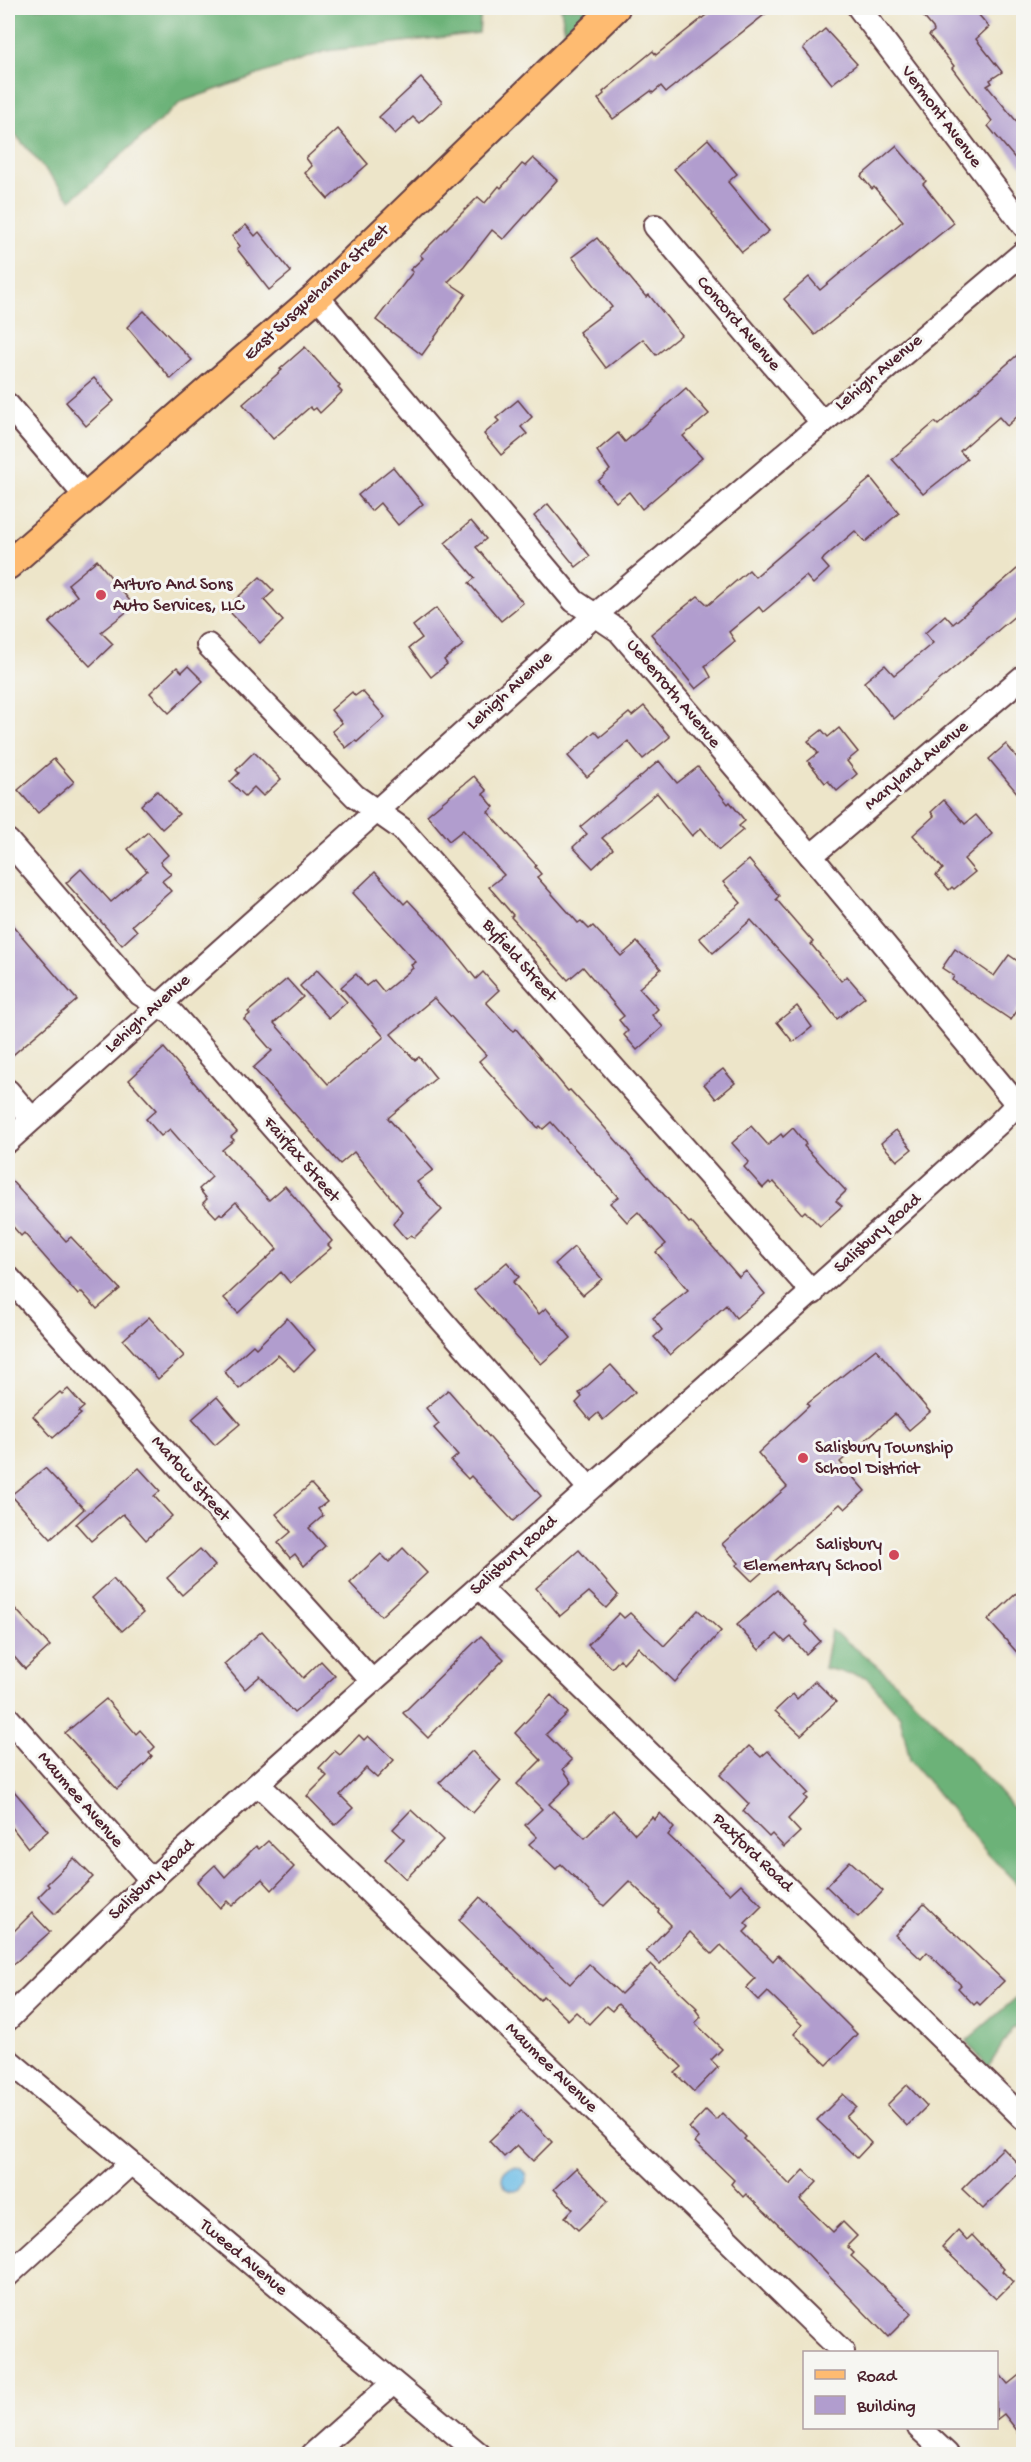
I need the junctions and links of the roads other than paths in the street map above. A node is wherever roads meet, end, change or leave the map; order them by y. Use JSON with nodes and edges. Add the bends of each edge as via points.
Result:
{"nodes":[{"id":1,"x":615,"y":8,"type":"edge"},
{"id":2,"x":859,"y":8,"type":"edge"},
{"id":3,"x":655,"y":226,"type":"dead end"},
{"id":4,"x":1023,"y":226,"type":"edge"},
{"id":5,"x":1023,"y":252,"type":"edge"},
{"id":6,"x":317,"y":296,"type":"junction"},
{"id":7,"x":8,"y":405,"type":"edge"},
{"id":8,"x":822,"y":421,"type":"junction"},
{"id":9,"x":86,"y":497,"type":"junction"},
{"id":10,"x":8,"y":565,"type":"edge"},
{"id":11,"x":594,"y":616,"type":"junction"},
{"id":12,"x":208,"y":645,"type":"dead end"},
{"id":13,"x":1023,"y":676,"type":"edge"},
{"id":14,"x":376,"y":810,"type":"junction"},
{"id":15,"x":8,"y":841,"type":"edge"},
{"id":16,"x":811,"y":856,"type":"junction"},
{"id":17,"x":158,"y":1005,"type":"junction"},
{"id":18,"x":8,"y":1091,"type":"edge"},
{"id":19,"x":1020,"y":1100,"type":"edge"},
{"id":20,"x":32,"y":1119,"type":"junction"},
{"id":21,"x":8,"y":1141,"type":"edge"},
{"id":22,"x":8,"y":1277,"type":"edge"},
{"id":23,"x":813,"y":1293,"type":"junction"},
{"id":24,"x":589,"y":1488,"type":"junction"},
{"id":25,"x":480,"y":1588,"type":"junction"},
{"id":26,"x":372,"y":1681,"type":"junction"},
{"id":27,"x":8,"y":1718,"type":"edge"},
{"id":28,"x":258,"y":1784,"type":"junction"},
{"id":29,"x":152,"y":1881,"type":"junction"},
{"id":30,"x":8,"y":2019,"type":"edge"},
{"id":31,"x":8,"y":2060,"type":"edge"},
{"id":32,"x":1023,"y":2119,"type":"edge"},
{"id":33,"x":130,"y":2164,"type":"junction"},
{"id":34,"x":8,"y":2275,"type":"edge"},
{"id":35,"x":842,"y":2351,"type":"edge"},
{"id":36,"x":393,"y":2383,"type":"junction"},
{"id":37,"x":922,"y":2429,"type":"edge"},
{"id":38,"x":313,"y":2454,"type":"edge"},
{"id":39,"x":479,"y":2454,"type":"edge"},
{"id":40,"x":947,"y":2454,"type":"edge"}],
"edges":[{"from":1,"to":6,"type":"main road","name":"East Susquehanna Street"},
{"from":2,"to":4,"type":"street","name":"Vermont Avenue"},
{"from":3,"to":8,"type":"street","name":"Concord Avenue"},
{"from":5,"to":8,"type":"street","name":"Lehigh Avenue"},
{"from":6,"to":9,"type":"main road","name":"East Susquehanna Street"},
{"from":6,"to":11,"type":"street","name":"Ueberroth Avenue","via":[[574,601]]},
{"from":7,"to":9,"type":"street"},
{"from":8,"to":11,"type":"street","name":"Lehigh Avenue"},
{"from":9,"to":10,"type":"main road","name":"East Susquehanna Street"},
{"from":11,"to":14,"type":"street","name":"Lehigh Avenue"},
{"from":11,"to":16,"type":"street","name":"Ueberroth Avenue","via":[[619,631]]},
{"from":12,"to":14,"type":"street","name":"Byfield Street","via":[[355,796]]},
{"from":13,"to":16,"type":"street","name":"Maryland Avenue"},
{"from":14,"to":17,"type":"street","name":"Lehigh Avenue"},
{"from":14,"to":23,"type":"street","name":"Byfield Street","via":[[402,829]]},
{"from":15,"to":17,"type":"street","name":"Fairfax Street","via":[[140,994]]},
{"from":16,"to":19,"type":"street","name":"Ueberroth Avenue"},
{"from":17,"to":20,"type":"street","name":"Lehigh Avenue"},
{"from":17,"to":24,"type":"street","name":"Fairfax Street","via":[[173,1014]]},
{"from":18,"to":20,"type":"street"},
{"from":19,"to":23,"type":"street","name":"Salisbury Road"},
{"from":20,"to":21,"type":"street","name":"Lehigh Avenue"},
{"from":22,"to":26,"type":"street","name":"Marlow Street"},
{"from":23,"to":24,"type":"street","name":"Salisbury Road"},
{"from":24,"to":25,"type":"street","name":"Salisbury Road"},
{"from":25,"to":26,"type":"street","name":"Salisbury Road"},
{"from":25,"to":32,"type":"street","name":"Paxford Road"},
{"from":26,"to":28,"type":"street","name":"Salisbury Road"},
{"from":27,"to":29,"type":"street","name":"Maumee Avenue"},
{"from":28,"to":29,"type":"street","name":"Salisbury Road"},
{"from":28,"to":35,"type":"street","name":"Maumee Avenue"},
{"from":29,"to":30,"type":"street","name":"Salisbury Road"},
{"from":31,"to":33,"type":"street","name":"Tweed Avenue"},
{"from":33,"to":34,"type":"street"},
{"from":33,"to":36,"type":"street","name":"Tweed Avenue"},
{"from":36,"to":38,"type":"street"},
{"from":36,"to":39,"type":"street","name":"Tweed Avenue"},
{"from":37,"to":40,"type":"street"}]}
